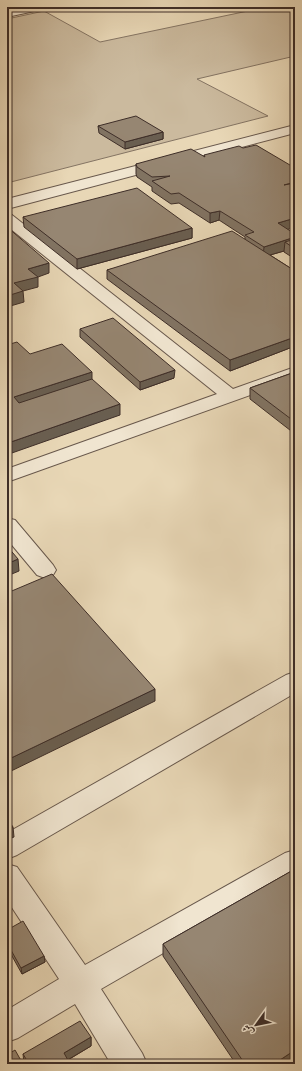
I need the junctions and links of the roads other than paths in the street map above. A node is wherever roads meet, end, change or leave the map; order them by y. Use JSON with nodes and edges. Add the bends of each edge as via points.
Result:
{"nodes":[{"id":1,"x":40,"y":7,"type":"edge"},
{"id":2,"x":7,"y":14,"type":"edge"},
{"id":3,"x":295,"y":118,"type":"edge"},
{"id":4,"x":295,"y":129,"type":"edge"},
{"id":5,"x":7,"y":190,"type":"edge"},
{"id":6,"x":7,"y":204,"type":"edge"},
{"id":7,"x":7,"y":218,"type":"edge"},
{"id":8,"x":295,"y":373,"type":"edge"},
{"id":9,"x":231,"y":396,"type":"junction"},
{"id":10,"x":7,"y":476,"type":"edge"},
{"id":11,"x":7,"y":525,"type":"edge"},
{"id":12,"x":45,"y":570,"type":"dead end"},
{"id":13,"x":295,"y":681,"type":"edge"},
{"id":14,"x":7,"y":847,"type":"edge"},
{"id":15,"x":295,"y":862,"type":"edge"},
{"id":16,"x":7,"y":876,"type":"edge"},
{"id":17,"x":80,"y":984,"type":"junction"},
{"id":18,"x":7,"y":1027,"type":"edge"},
{"id":19,"x":130,"y":1064,"type":"edge"}],
"edges":[{"from":1,"to":2,"type":"street"},
{"from":3,"to":5,"type":"street"},
{"from":4,"to":6,"type":"street"},
{"from":7,"to":9,"type":"street"},
{"from":8,"to":9,"type":"street"},
{"from":9,"to":10,"type":"street"},
{"from":11,"to":12,"type":"street"},
{"from":13,"to":14,"type":"street"},
{"from":15,"to":17,"type":"street"},
{"from":16,"to":17,"type":"street"},
{"from":17,"to":18,"type":"street"},
{"from":17,"to":19,"type":"street"}]}
